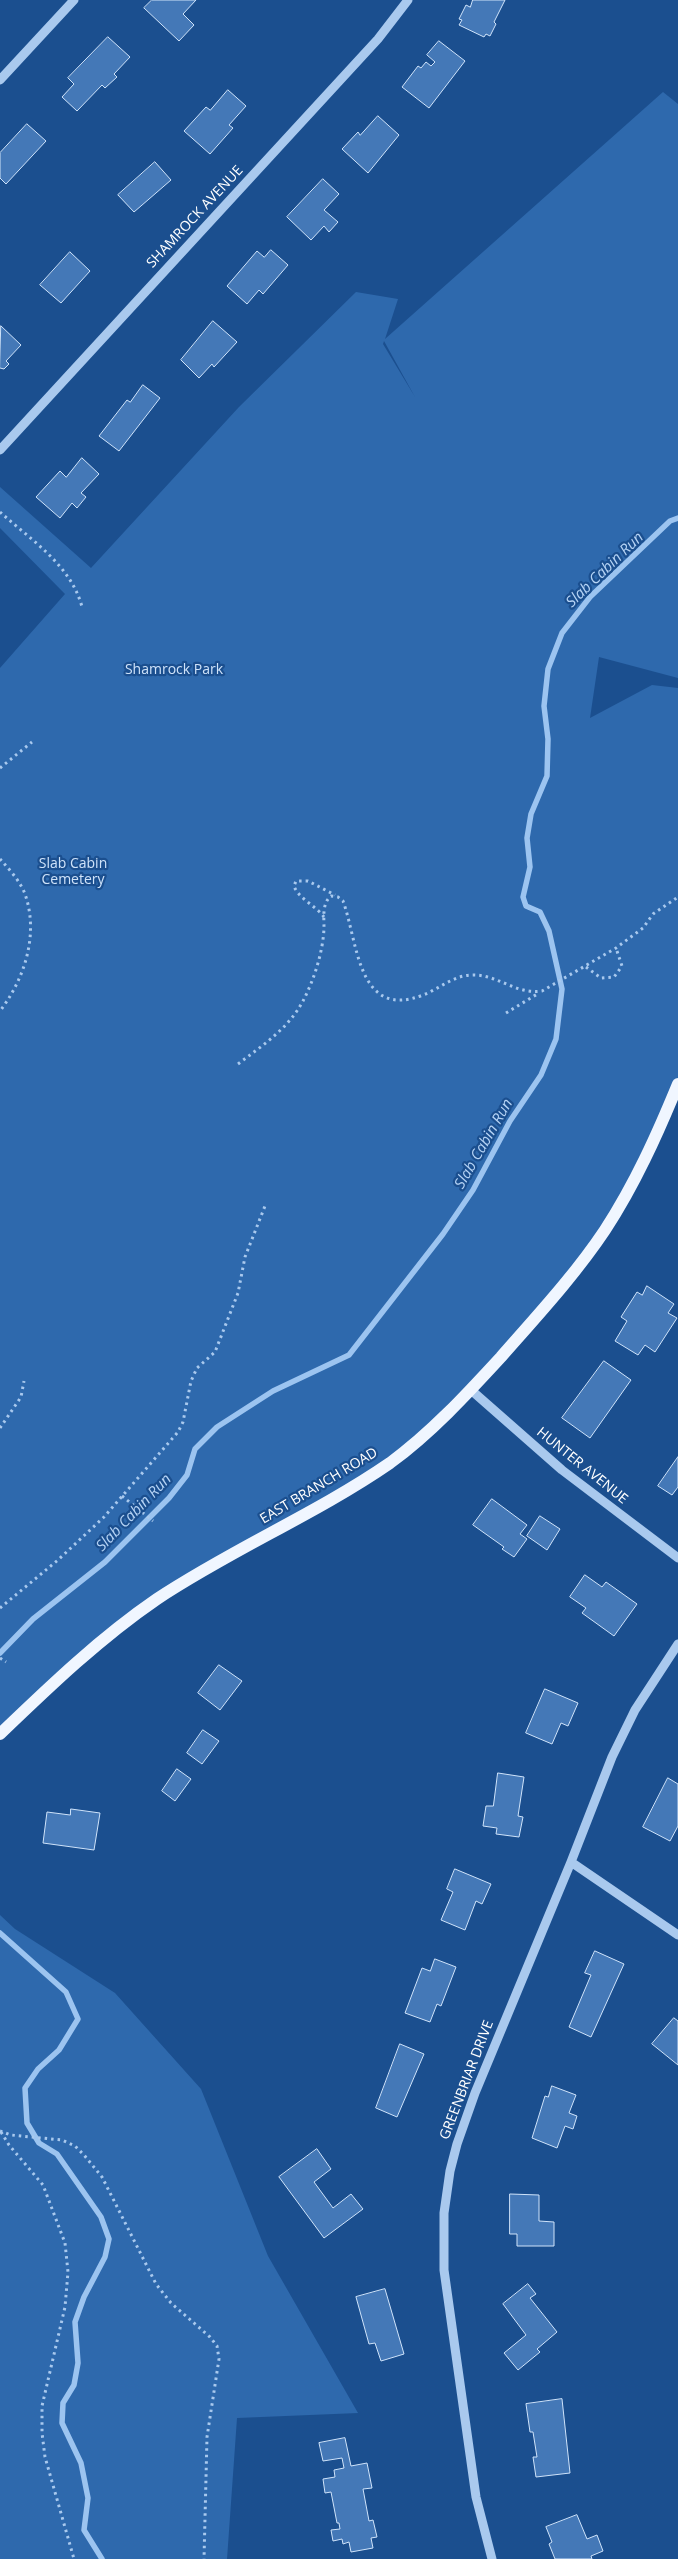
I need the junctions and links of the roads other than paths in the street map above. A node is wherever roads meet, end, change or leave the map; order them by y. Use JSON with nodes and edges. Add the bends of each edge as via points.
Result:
{"nodes":[{"id":1,"x":74,"y":0,"type":"edge"},
{"id":2,"x":408,"y":0,"type":"edge"},
{"id":3,"x":0,"y":80,"type":"edge"},
{"id":4,"x":0,"y":450,"type":"edge"},
{"id":5,"x":678,"y":1084,"type":"edge"},
{"id":6,"x":471,"y":1390,"type":"junction"},
{"id":7,"x":678,"y":1558,"type":"edge"},
{"id":8,"x":678,"y":1644,"type":"edge"},
{"id":9,"x":0,"y":1734,"type":"edge"},
{"id":10,"x":571,"y":1862,"type":"junction"},
{"id":11,"x":678,"y":1935,"type":"edge"},
{"id":12,"x":492,"y":2559,"type":"edge"}],
"edges":[{"from":1,"to":3,"type":"street"},
{"from":2,"to":4,"type":"street","name":"SHAMROCK AVENUE","via":[[378,38]]},
{"from":5,"to":6,"type":"main road","name":"EAST BRANCH ROAD","via":[[639,1172],[604,1232],[549,1302]]},
{"from":6,"to":7,"type":"street","name":"HUNTER AVENUE","via":[[562,1470]]},
{"from":6,"to":9,"type":"main road","name":"EAST BRANCH ROAD","via":[[392,1461],[351,1488],[157,1599],[90,1650]]},
{"from":8,"to":10,"type":"street","name":"GREENBRIAR DRIVE","via":[[635,1710],[612,1756]]},
{"from":10,"to":11,"type":"street"},
{"from":10,"to":12,"type":"street","name":"GREENBRIAR DRIVE","via":[[475,2092],[457,2144],[444,2213],[444,2270],[456,2366],[476,2497]]}]}
